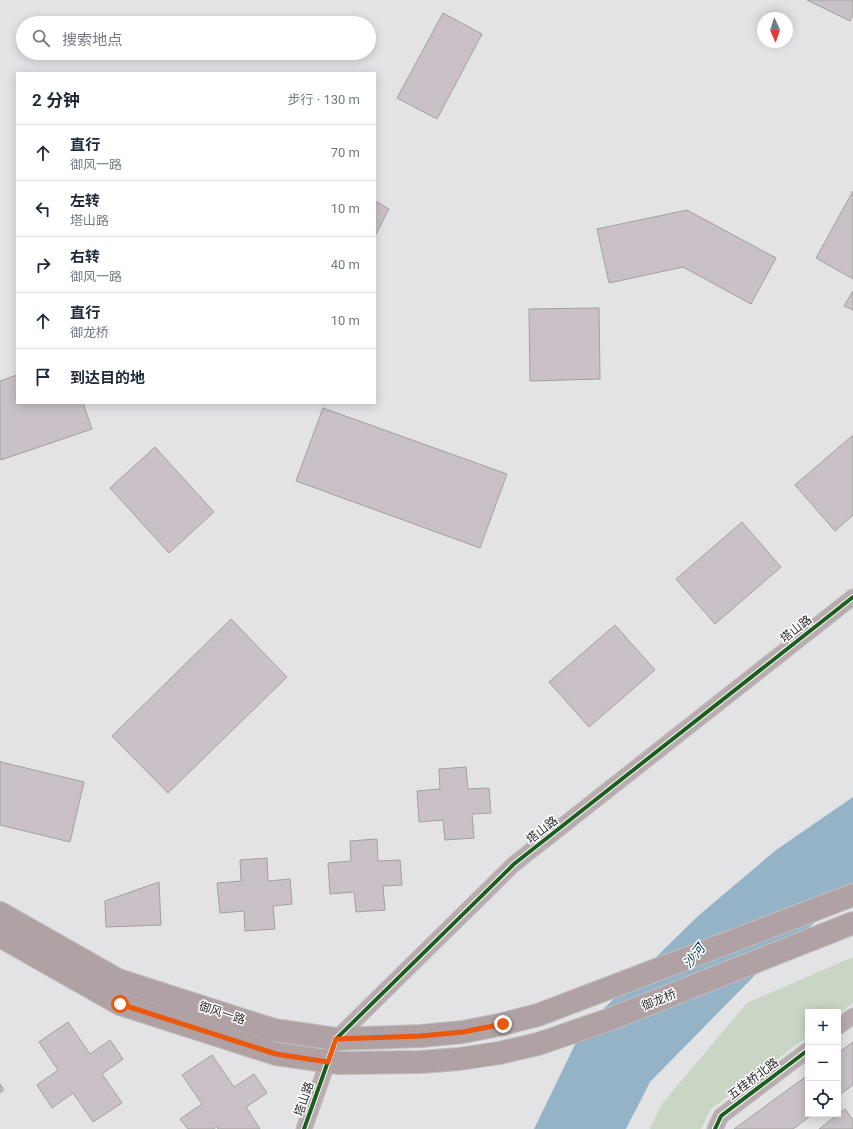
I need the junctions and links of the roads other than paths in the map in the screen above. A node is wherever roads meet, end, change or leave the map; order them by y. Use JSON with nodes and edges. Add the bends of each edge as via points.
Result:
{"nodes":[{"id":1,"x":853,"y":597,"type":"edge"},
{"id":2,"x":853,"y":895,"type":"edge"},
{"id":3,"x":0,"y":913,"type":"edge"},
{"id":4,"x":853,"y":923,"type":"edge"},
{"id":5,"x":0,"y":936,"type":"edge"},
{"id":6,"x":853,"y":1016,"type":"edge"},
{"id":7,"x":841,"y":1025,"type":"edge"},
{"id":8,"x":336,"y":1039,"type":"junction"},
{"id":9,"x":805,"y":1052,"type":"edge"},
{"id":10,"x":459,"y":1059,"type":"joint"},
{"id":11,"x":328,"y":1062,"type":"junction"},
{"id":12,"x":304,"y":1129,"type":"edge"},
{"id":13,"x":715,"y":1129,"type":"edge"}],
"edges":[{"from":1,"to":8,"type":"street","name":"塔山路","via":[[514,864]]},
{"from":2,"to":8,"type":"main road","name":"御风一路","via":[[538,1015],[463,1032]]},
{"from":3,"to":8,"type":"main road","name":"御风一路","via":[[118,980],[274,1030]]},
{"from":4,"to":10,"type":"main road","name":"御龙桥","via":[[572,1033],[538,1044]]},
{"from":5,"to":11,"type":"main road","name":"御风一路","via":[[120,1004],[276,1054]]},
{"from":6,"to":7,"type":"street"},
{"from":8,"to":11,"type":"street","name":"塔山路"},
{"from":9,"to":13,"type":"street","name":"五桂桥北路","via":[[721,1116]]},
{"from":10,"to":11,"type":"main road","name":"御风一路","via":[[339,1064]]},
{"from":11,"to":12,"type":"street","name":"塔山路"}]}
